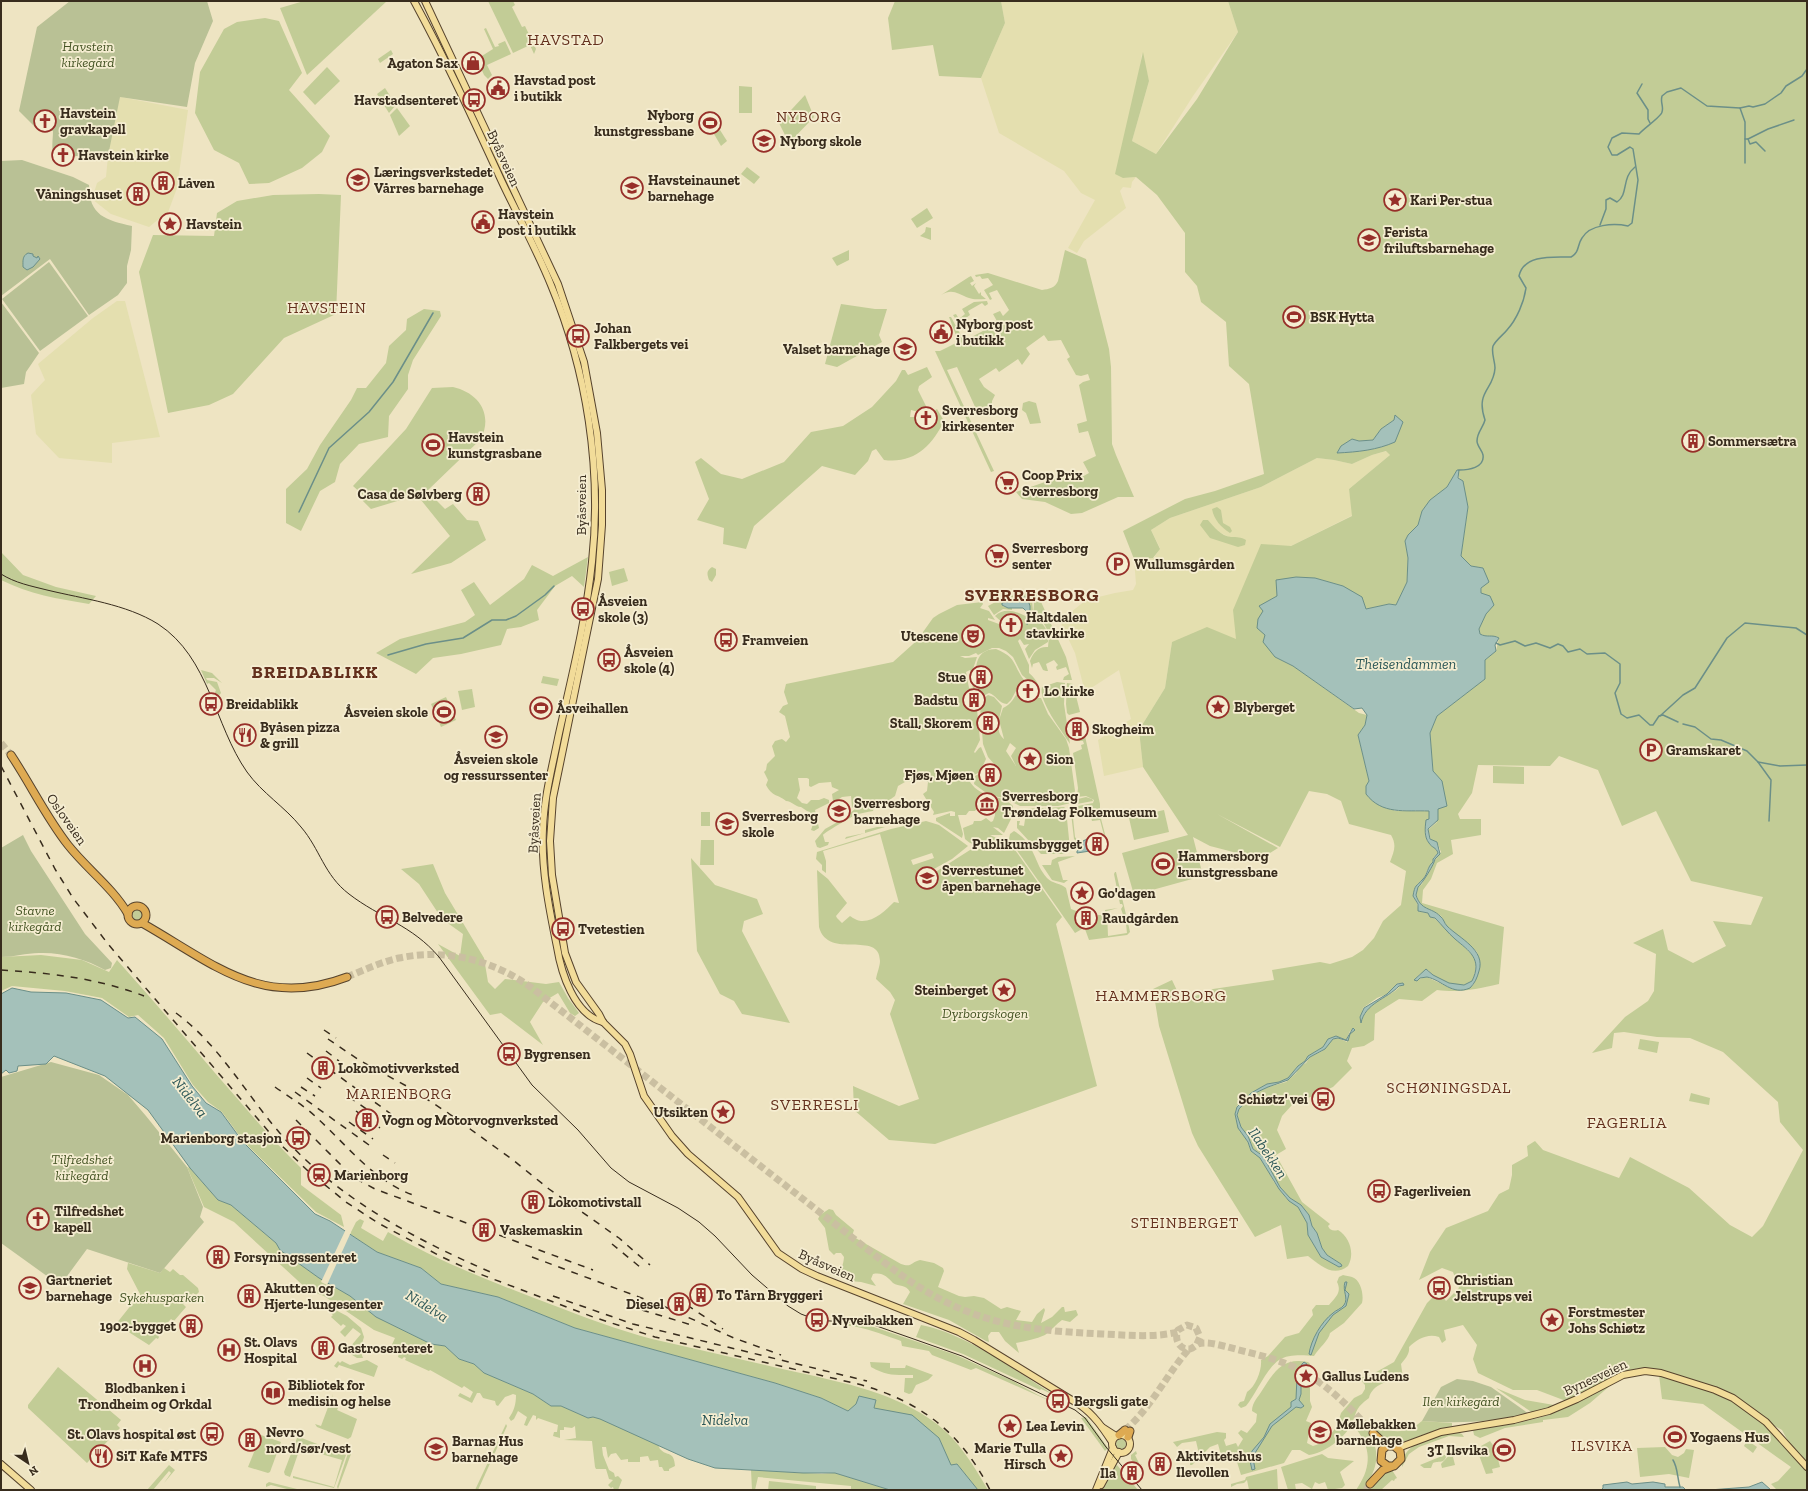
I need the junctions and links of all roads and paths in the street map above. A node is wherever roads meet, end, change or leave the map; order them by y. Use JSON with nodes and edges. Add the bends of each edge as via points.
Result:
{"nodes":[{"id":1,"x":414,"y":1,"type":"edge"},
{"id":2,"x":425,"y":1,"type":"edge"},
{"id":3,"x":11,"y":755,"type":"tunnel mouth"},
{"id":4,"x":110,"y":890,"type":"junction"},
{"id":5,"x":135,"y":906,"type":"junction"},
{"id":6,"x":128,"y":914,"type":"junction"},
{"id":7,"x":147,"y":916,"type":"junction"},
{"id":8,"x":142,"y":923,"type":"junction"},
{"id":9,"x":163,"y":936,"type":"junction"},
{"id":10,"x":347,"y":977,"type":"tunnel mouth"},
{"id":11,"x":603,"y":1022,"type":"junction"},
{"id":12,"x":1102,"y":1427,"type":"junction"},
{"id":13,"x":1128,"y":1433,"type":"joint"},
{"id":14,"x":1118,"y":1435,"type":"junction"},
{"id":15,"x":1374,"y":1435,"type":"tunnel mouth"},
{"id":16,"x":1413,"y":1443,"type":"junction"},
{"id":17,"x":1113,"y":1445,"type":"junction"},
{"id":18,"x":1384,"y":1448,"type":"junction"},
{"id":19,"x":1398,"y":1448,"type":"junction"},
{"id":20,"x":1119,"y":1452,"type":"junction"},
{"id":21,"x":1402,"y":1456,"type":"junction"},
{"id":22,"x":1381,"y":1461,"type":"junction"},
{"id":23,"x":1,"y":1464,"type":"edge"},
{"id":24,"x":1391,"y":1467,"type":"junction"},
{"id":25,"x":1807,"y":1467,"type":"edge"},
{"id":26,"x":31,"y":1490,"type":"edge"},
{"id":27,"x":1097,"y":1490,"type":"edge"}],
"edges":[{"from":1,"to":11,"type":"main road","name":"Byåsveien","via":[[552,286],[579,366],[591,435],[596,492],[592,559],[578,651],[547,789],[543,848],[552,922],[564,978],[583,1009],[596,1020]]},
{"from":2,"to":11,"type":"main road","name":"Byåsveien","via":[[558,284],[584,362],[597,433],[602,490],[598,579],[553,798],[550,841],[552,875],[565,953],[576,982]]},
{"from":3,"to":4,"type":"highway","name":"Osloveien","via":[[60,834]]},
{"from":4,"to":5,"type":"highway","name":"Osloveien"},
{"from":4,"to":6,"type":"highway","name":"Osloveien"},
{"from":5,"to":6,"type":"highway"},
{"from":5,"to":7,"type":"highway","via":[[143,908]]},
{"from":6,"to":8,"type":"highway","via":[[133,924]]},
{"from":7,"to":8,"type":"highway"},
{"from":7,"to":9,"type":"highway"},
{"from":8,"to":9,"type":"highway"},
{"from":9,"to":10,"type":"highway","via":[[203,961],[264,986],[302,988],[324,985]]},
{"from":11,"to":12,"type":"main road","name":"Byåsveien","via":[[628,1049],[644,1096],[667,1131],[688,1154],[738,1197],[782,1257],[817,1276],[959,1332],[1080,1405]]},
{"from":12,"to":14,"type":"main road","name":"Byåsveien"},
{"from":12,"to":17,"type":"main road","name":"Byåsveien"},
{"from":13,"to":14,"type":"highway"},
{"from":13,"to":20,"type":"main road","via":[[1129,1449]]},
{"from":14,"to":17,"type":"main road"},
{"from":15,"to":18,"type":"highway"},
{"from":16,"to":19,"type":"main road","name":"Bynesveien"},
{"from":16,"to":21,"type":"main road","name":"Bynesveien"},
{"from":16,"to":25,"type":"main road","name":"Bynesveien","via":[[1441,1432],[1514,1420],[1549,1411],[1623,1375],[1646,1371],[1674,1377],[1733,1398],[1766,1422]]},
{"from":17,"to":20,"type":"main road"},
{"from":17,"to":27,"type":"main road"},
{"from":18,"to":19,"type":"highway"},
{"from":18,"to":22,"type":"highway"},
{"from":19,"to":21,"type":"highway"},
{"from":20,"to":27,"type":"main road"},
{"from":21,"to":24,"type":"highway","via":[[1399,1463]]},
{"from":22,"to":24,"type":"highway"},
{"from":22,"to":24,"type":"highway","via":[[1370,1484],[1383,1470]]},
{"from":23,"to":26,"type":"main road"}]}
